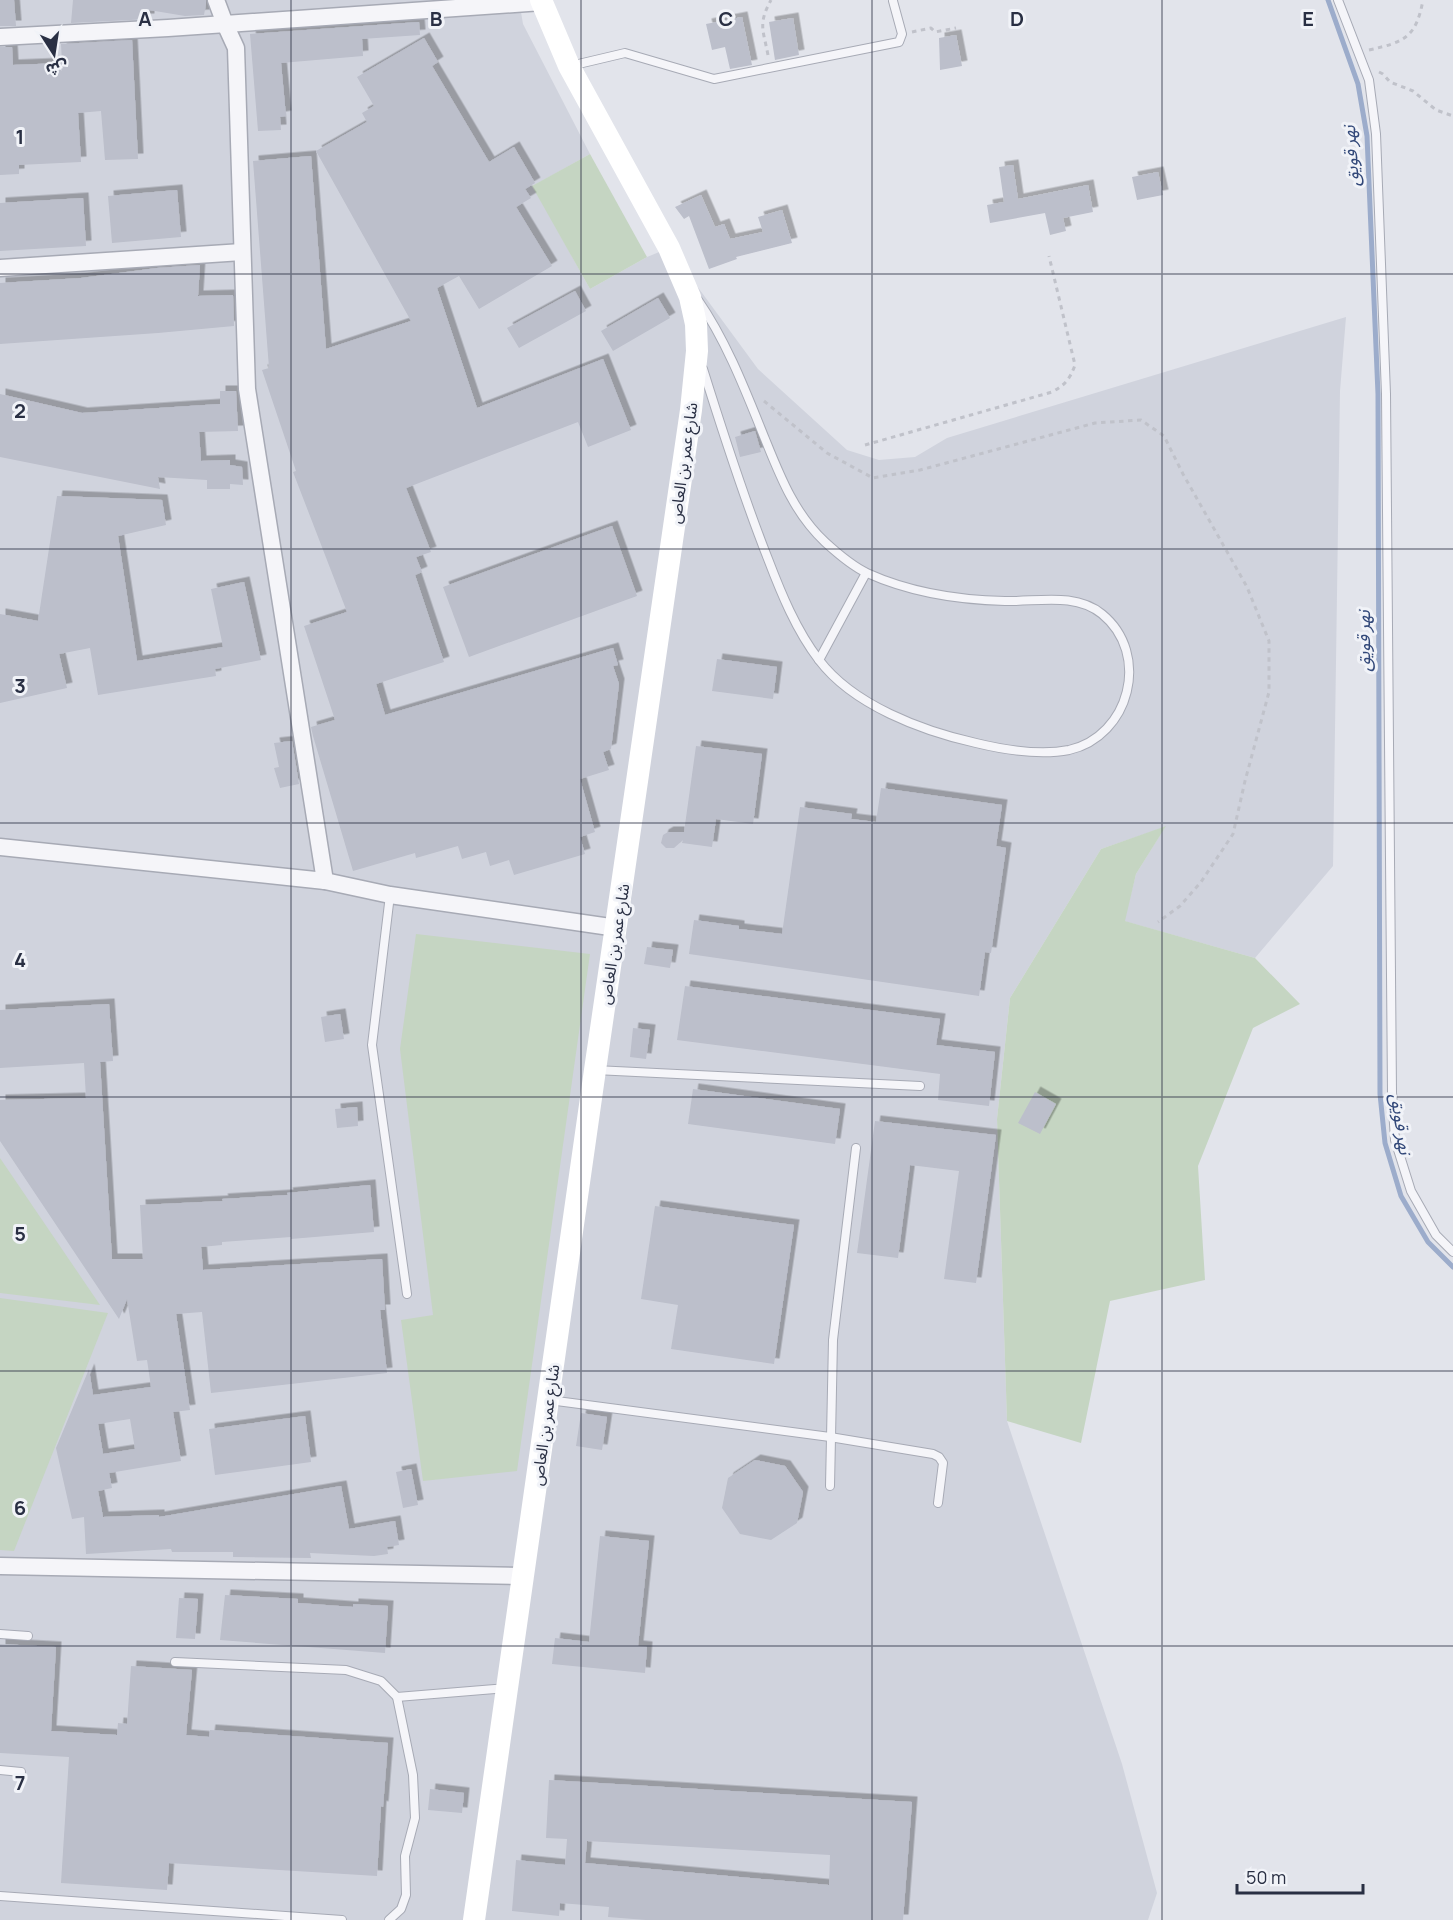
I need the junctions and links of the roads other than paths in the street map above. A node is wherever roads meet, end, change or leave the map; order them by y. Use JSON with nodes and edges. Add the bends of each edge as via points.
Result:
{"nodes":[{"id":1,"x":216,"y":0,"type":"edge"},
{"id":2,"x":1338,"y":0,"type":"edge"},
{"id":3,"x":542,"y":1,"type":"edge"},
{"id":4,"x":893,"y":1,"type":"edge"},
{"id":5,"x":225,"y":24,"type":"junction"},
{"id":6,"x":0,"y":37,"type":"edge"},
{"id":7,"x":568,"y":66,"type":"junction"},
{"id":8,"x":242,"y":252,"type":"junction"},
{"id":9,"x":0,"y":268,"type":"edge"},
{"id":10,"x":685,"y":284,"type":"junction"},
{"id":11,"x":697,"y":351,"type":"junction"},
{"id":12,"x":866,"y":573,"type":"junction"},
{"id":13,"x":819,"y":660,"type":"junction"},
{"id":14,"x":0,"y":847,"type":"edge"},
{"id":15,"x":325,"y":881,"type":"junction"},
{"id":16,"x":390,"y":894,"type":"junction"},
{"id":17,"x":617,"y":928,"type":"junction"},
{"id":18,"x":595,"y":1070,"type":"junction"},
{"id":19,"x":920,"y":1086,"type":"dead end"},
{"id":20,"x":856,"y":1148,"type":"dead end"},
{"id":21,"x":1453,"y":1252,"type":"edge"},
{"id":22,"x":407,"y":1294,"type":"dead end"},
{"id":23,"x":549,"y":1400,"type":"junction"},
{"id":24,"x":830,"y":1437,"type":"junction"},
{"id":25,"x":830,"y":1486,"type":"dead end"},
{"id":26,"x":938,"y":1503,"type":"dead end"},
{"id":27,"x":0,"y":1566,"type":"edge"},
{"id":28,"x":524,"y":1576,"type":"junction"},
{"id":29,"x":0,"y":1634,"type":"edge"},
{"id":30,"x":28,"y":1636,"type":"dead end"},
{"id":31,"x":175,"y":1662,"type":"dead end"},
{"id":32,"x":507,"y":1688,"type":"junction"},
{"id":33,"x":397,"y":1697,"type":"junction"},
{"id":34,"x":0,"y":1770,"type":"edge"},
{"id":35,"x":21,"y":1772,"type":"dead end"},
{"id":36,"x":0,"y":1896,"type":"edge"},
{"id":37,"x":342,"y":1920,"type":"edge"},
{"id":38,"x":389,"y":1920,"type":"edge"},
{"id":39,"x":474,"y":1920,"type":"edge"}],
"edges":[{"from":1,"to":5,"type":"street"},
{"from":2,"to":21,"type":"lane","via":[[1369,80],[1376,134],[1386,394],[1395,1140],[1411,1191],[1436,1235]]},
{"from":3,"to":5,"type":"street"},
{"from":3,"to":7,"type":"street","name":"شارع عمر بن العاص"},
{"from":4,"to":7,"type":"lane","via":[[902,34],[899,42],[770,68],[714,79],[625,53]]},
{"from":5,"to":6,"type":"street"},
{"from":5,"to":8,"type":"street","via":[[236,48]]},
{"from":7,"to":10,"type":"street","name":"شارع عمر بن العاص"},
{"from":8,"to":9,"type":"street"},
{"from":8,"to":15,"type":"street","via":[[247,389]]},
{"from":10,"to":11,"type":"street","name":"شارع عمر بن العاص","via":[[694,317]]},
{"from":10,"to":12,"type":"lane","via":[[717,330],[795,505],[824,541]]},
{"from":11,"to":13,"type":"lane","via":[[760,538],[795,620]]},
{"from":11,"to":17,"type":"street","name":"شارع عمر بن العاص"},
{"from":12,"to":13,"type":"lane"},
{"from":12,"to":13,"type":"lane","via":[[956,597],[1066,600],[1092,607],[1114,627],[1128,655],[1129,685],[1119,714],[1098,737],[1070,750],[1044,752],[987,746],[932,731],[880,708],[855,694]]},
{"from":14,"to":15,"type":"street"},
{"from":15,"to":16,"type":"street"},
{"from":16,"to":17,"type":"street"},
{"from":16,"to":22,"type":"lane","via":[[372,1045]]},
{"from":17,"to":18,"type":"street","name":"شارع عمر بن العاص"},
{"from":18,"to":19,"type":"lane"},
{"from":18,"to":23,"type":"street","name":"شارع عمر بن العاص"},
{"from":20,"to":24,"type":"lane","via":[[833,1340]]},
{"from":23,"to":24,"type":"lane"},
{"from":23,"to":28,"type":"street","name":"شارع عمر بن العاص"},
{"from":24,"to":25,"type":"lane"},
{"from":24,"to":26,"type":"lane","via":[[939,1457],[943,1469]]},
{"from":27,"to":28,"type":"street"},
{"from":28,"to":32,"type":"street","name":"شارع عمر بن العاص"},
{"from":29,"to":30,"type":"lane"},
{"from":31,"to":33,"type":"lane","via":[[346,1671],[381,1682]]},
{"from":32,"to":33,"type":"lane"},
{"from":32,"to":39,"type":"street","name":"شارع عمر بن العاص"},
{"from":33,"to":38,"type":"lane","via":[[413,1776],[415,1818],[405,1856],[406,1895],[401,1909]]},
{"from":34,"to":35,"type":"lane"},
{"from":36,"to":37,"type":"lane"}]}
